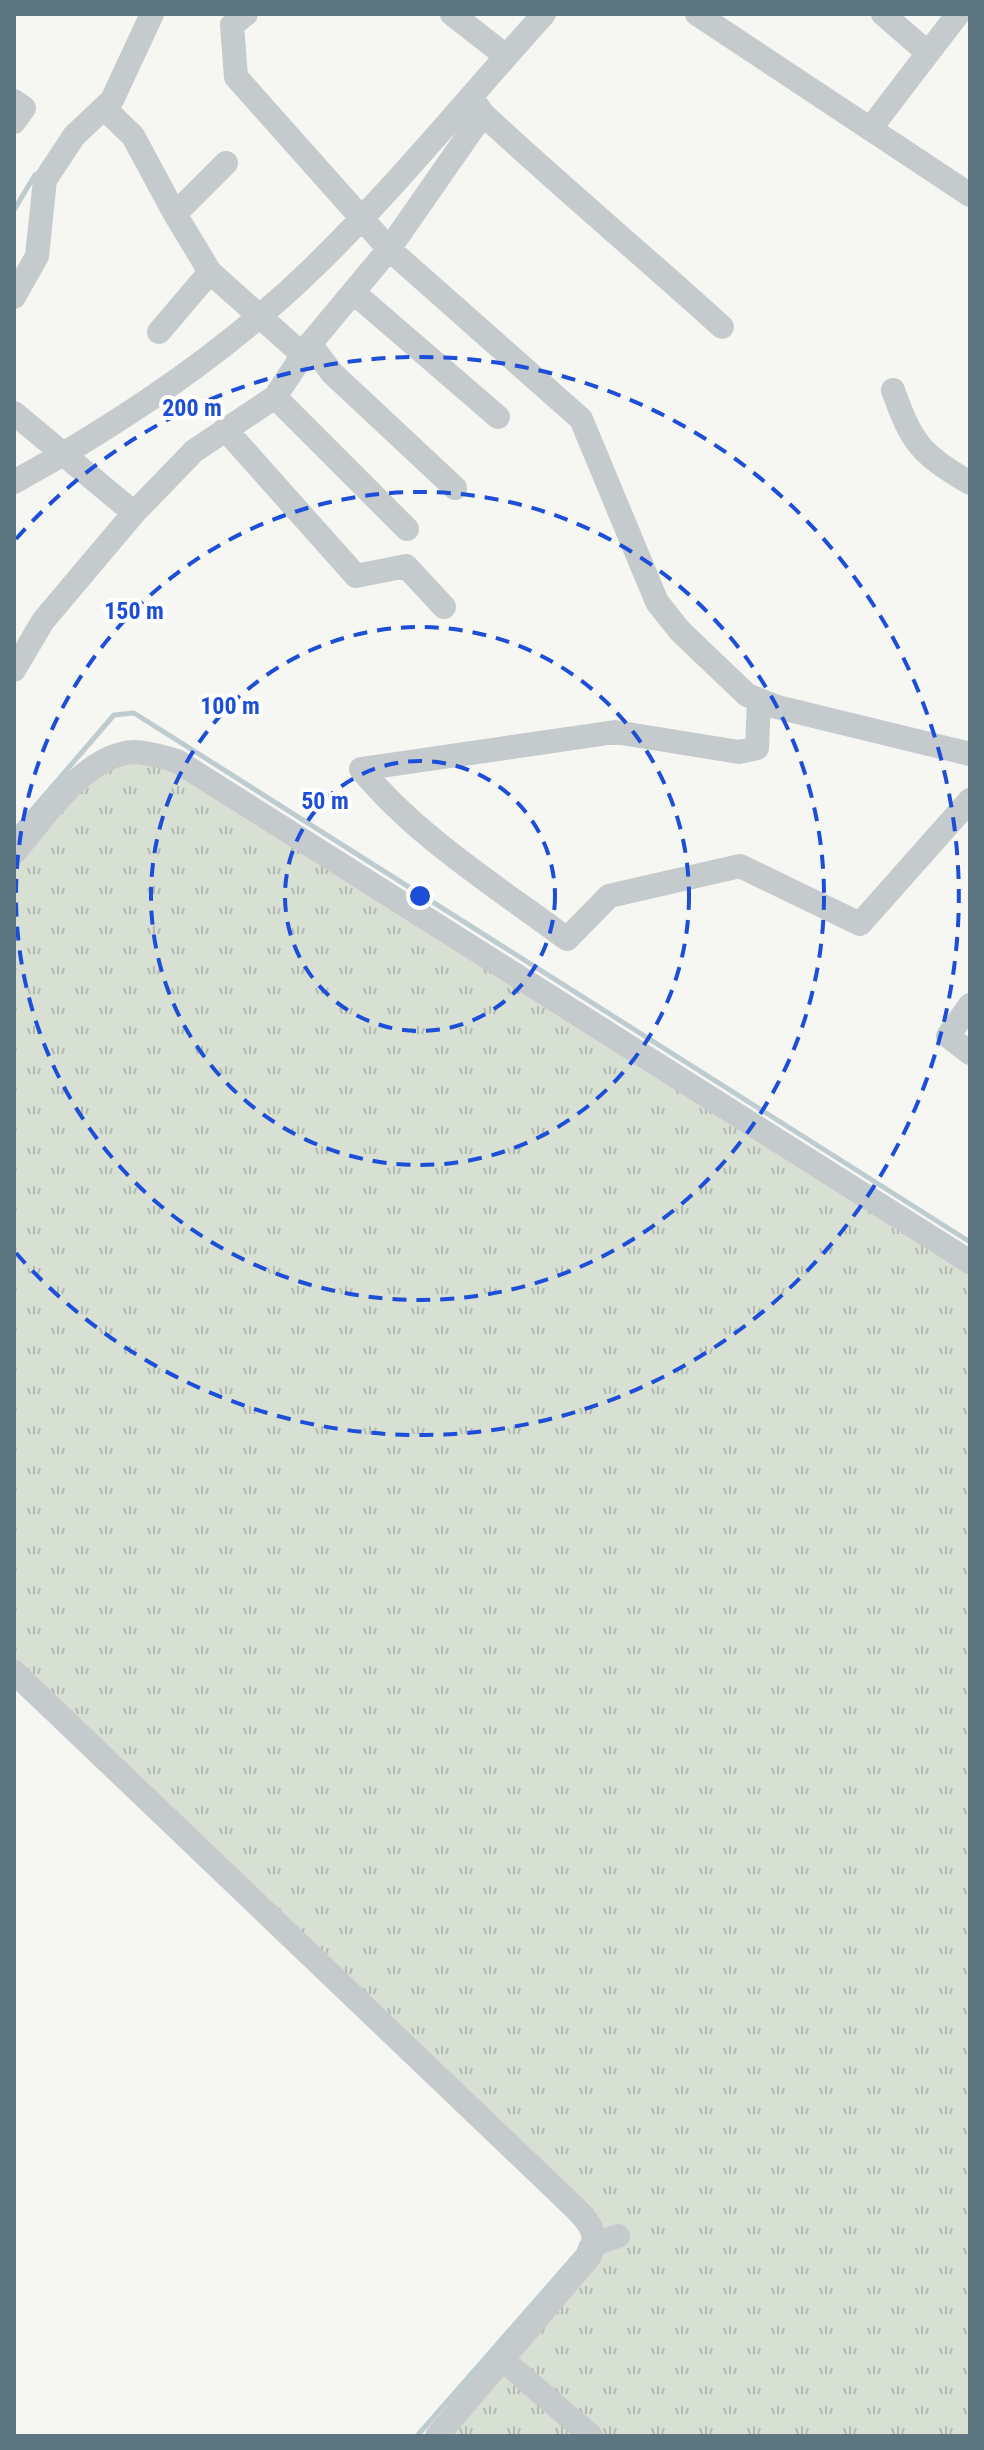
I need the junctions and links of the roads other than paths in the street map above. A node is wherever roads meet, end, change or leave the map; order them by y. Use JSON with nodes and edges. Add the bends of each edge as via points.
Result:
{"nodes":[{"id":1,"x":152,"y":14,"type":"edge"},
{"id":2,"x":452,"y":14,"type":"edge"},
{"id":3,"x":697,"y":14,"type":"edge"},
{"id":4,"x":883,"y":14,"type":"edge"},
{"id":5,"x":958,"y":14,"type":"edge"},
{"id":6,"x":534,"y":17,"type":"edge"},
{"id":7,"x":232,"y":18,"type":"edge"},
{"id":8,"x":928,"y":53,"type":"junction"},
{"id":9,"x":506,"y":56,"type":"junction"},
{"id":10,"x":14,"y":101,"type":"edge"},
{"id":11,"x":477,"y":105,"type":"junction"},
{"id":12,"x":104,"y":108,"type":"junction"},
{"id":13,"x":14,"y":122,"type":"edge"},
{"id":14,"x":870,"y":129,"type":"junction"},
{"id":15,"x":226,"y":163,"type":"dead end"},
{"id":16,"x":970,"y":195,"type":"edge"},
{"id":17,"x":175,"y":214,"type":"junction"},
{"id":18,"x":362,"y":216,"type":"junction"},
{"id":19,"x":389,"y":249,"type":"junction"},
{"id":20,"x":210,"y":272,"type":"junction"},
{"id":21,"x":353,"y":292,"type":"junction"},
{"id":22,"x":14,"y":297,"type":"edge"},
{"id":23,"x":259,"y":315,"type":"junction"},
{"id":24,"x":722,"y":327,"type":"dead end"},
{"id":25,"x":159,"y":332,"type":"dead end"},
{"id":26,"x":306,"y":349,"type":"junction"},
{"id":27,"x":893,"y":390,"type":"dead end"},
{"id":28,"x":275,"y":397,"type":"junction"},
{"id":29,"x":14,"y":413,"type":"edge"},
{"id":30,"x":498,"y":417,"type":"dead end"},
{"id":31,"x":225,"y":429,"type":"junction"},
{"id":32,"x":64,"y":455,"type":"junction"},
{"id":33,"x":14,"y":482,"type":"edge"},
{"id":34,"x":970,"y":483,"type":"edge"},
{"id":35,"x":455,"y":488,"type":"dead end"},
{"id":36,"x":134,"y":513,"type":"junction"},
{"id":37,"x":407,"y":529,"type":"dead end"},
{"id":38,"x":444,"y":607,"type":"dead end"},
{"id":39,"x":14,"y":670,"type":"edge"},
{"id":40,"x":759,"y":700,"type":"junction"},
{"id":41,"x":970,"y":754,"type":"edge"},
{"id":42,"x":970,"y":800,"type":"edge"},
{"id":43,"x":961,"y":826,"type":"edge"},
{"id":44,"x":14,"y":853,"type":"edge"},
{"id":45,"x":970,"y":1005,"type":"edge"},
{"id":46,"x":970,"y":1053,"type":"edge"},
{"id":47,"x":970,"y":1262,"type":"edge"},
{"id":48,"x":14,"y":1672,"type":"edge"},
{"id":49,"x":503,"y":2360,"type":"junction"},
{"id":50,"x":437,"y":2436,"type":"edge"},
{"id":51,"x":591,"y":2436,"type":"edge"}],
"edges":[{"from":1,"to":12,"type":"street"},
{"from":2,"to":9,"type":"street"},
{"from":3,"to":14,"type":"street"},
{"from":4,"to":8,"type":"street"},
{"from":5,"to":8,"type":"street"},
{"from":6,"to":9,"type":"street"},
{"from":7,"to":18,"type":"street","via":[[236,77]]},
{"from":8,"to":14,"type":"street"},
{"from":9,"to":11,"type":"street"},
{"from":10,"to":13,"type":"street","via":[[24,108]]},
{"from":11,"to":18,"type":"street"},
{"from":11,"to":19,"type":"street"},
{"from":11,"to":24,"type":"street","via":[[572,197]]},
{"from":12,"to":17,"type":"street","via":[[133,136]]},
{"from":12,"to":22,"type":"street","via":[[74,136],[45,180],[37,256]]},
{"from":14,"to":16,"type":"street"},
{"from":15,"to":17,"type":"street"},
{"from":17,"to":20,"type":"street"},
{"from":18,"to":19,"type":"street"},
{"from":18,"to":23,"type":"street"},
{"from":19,"to":21,"type":"street"},
{"from":19,"to":40,"type":"street","via":[[581,419],[657,602],[680,631],[747,695]]},
{"from":20,"to":23,"type":"street"},
{"from":20,"to":25,"type":"street"},
{"from":21,"to":26,"type":"street"},
{"from":21,"to":30,"type":"street"},
{"from":23,"to":26,"type":"street"},
{"from":23,"to":32,"type":"street","via":[[210,356]]},
{"from":26,"to":28,"type":"street"},
{"from":26,"to":35,"type":"street"},
{"from":27,"to":34,"type":"street","via":[[914,441],[932,460]]},
{"from":28,"to":31,"type":"street"},
{"from":28,"to":37,"type":"street"},
{"from":29,"to":32,"type":"street"},
{"from":31,"to":36,"type":"street","via":[[194,451]]},
{"from":31,"to":38,"type":"street","via":[[356,576],[406,566]]},
{"from":32,"to":33,"type":"street"},
{"from":32,"to":36,"type":"street"},
{"from":36,"to":39,"type":"street","via":[[43,621]]},
{"from":40,"to":41,"type":"street"},
{"from":40,"to":43,"type":"street","via":[[757,748],[739,752],[615,732],[361,769],[418,829],[567,939],[609,896],[740,866],[860,924]]},
{"from":42,"to":43,"type":"street"},
{"from":44,"to":47,"type":"street","via":[[89,770],[108,759],[131,752],[177,761]]},
{"from":45,"to":46,"type":"street","via":[[948,1036]]},
{"from":48,"to":49,"type":"street","via":[[606,2240]]},
{"from":49,"to":50,"type":"street"},
{"from":49,"to":51,"type":"street"}]}
